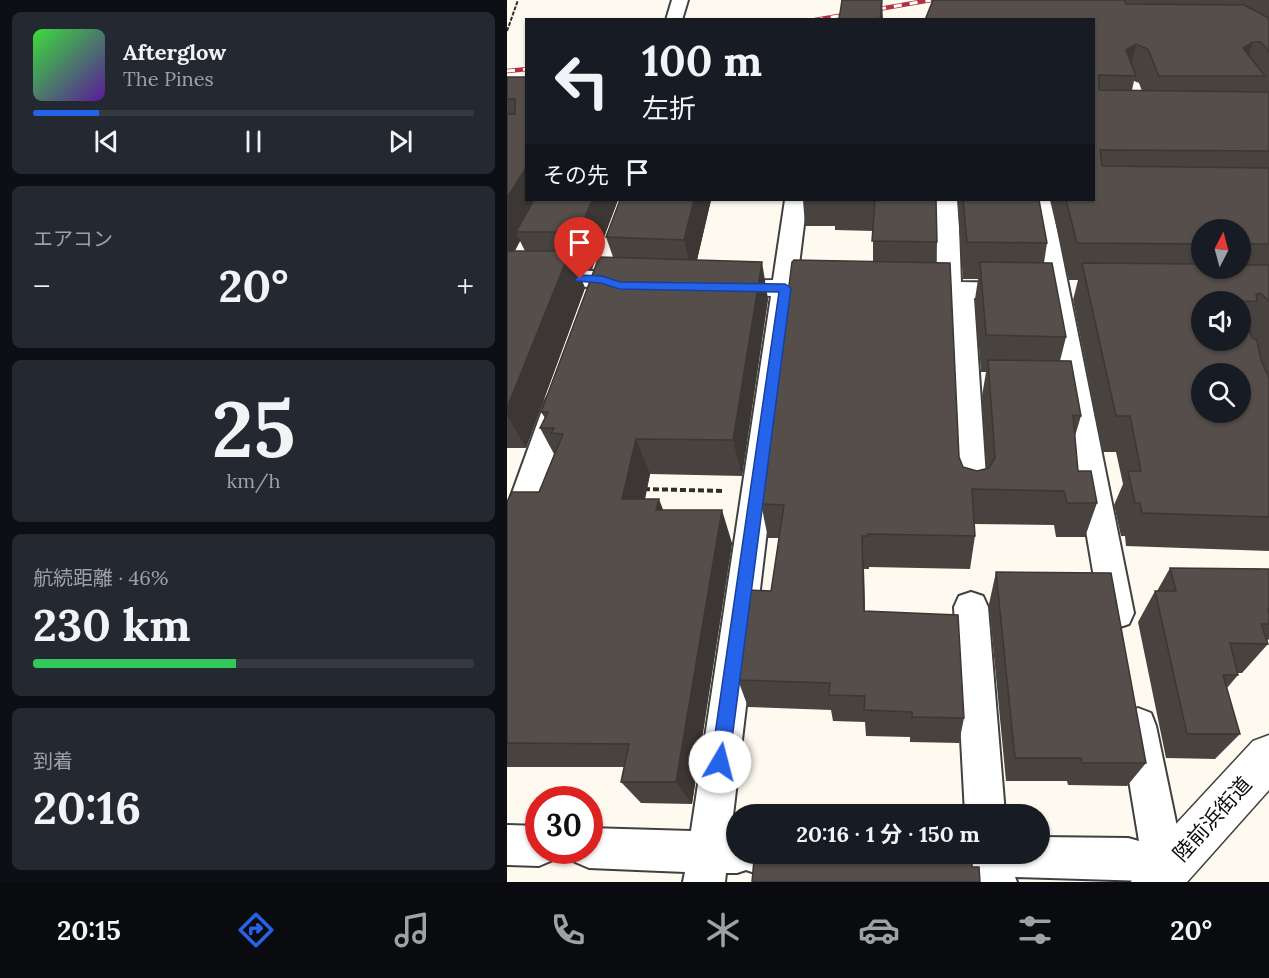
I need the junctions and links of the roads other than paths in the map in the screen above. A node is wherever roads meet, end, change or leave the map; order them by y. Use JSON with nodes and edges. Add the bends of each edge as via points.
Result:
{"nodes":[{"id":1,"x":680,"y":0,"type":"edge"},
{"id":2,"x":675,"y":18,"type":"edge"},
{"id":3,"x":796,"y":201,"type":"edge"},
{"id":4,"x":947,"y":201,"type":"edge"},
{"id":5,"x":1040,"y":201,"type":"edge"},
{"id":6,"x":515,"y":271,"type":"edge"},
{"id":7,"x":654,"y":286,"type":"edge"},
{"id":8,"x":702,"y":287,"type":"edge"},
{"id":9,"x":785,"y":288,"type":"junction"},
{"id":10,"x":844,"y":289,"type":"edge"},
{"id":11,"x":891,"y":289,"type":"edge"},
{"id":12,"x":955,"y":290,"type":"junction"},
{"id":13,"x":1070,"y":291,"type":"junction"},
{"id":14,"x":568,"y":378,"type":"edge"},
{"id":15,"x":972,"y":492,"type":"edge"},
{"id":16,"x":507,"y":550,"type":"edge"},
{"id":17,"x":971,"y":607,"type":"dead end"},
{"id":18,"x":1122,"y":639,"type":"edge"},
{"id":19,"x":1133,"y":697,"type":"edge"},
{"id":20,"x":1269,"y":757,"type":"edge"},
{"id":21,"x":984,"y":804,"type":"edge"},
{"id":22,"x":507,"y":845,"type":"edge"},
{"id":23,"x":525,"y":846,"type":"edge"},
{"id":24,"x":603,"y":850,"type":"edge"},
{"id":25,"x":1050,"y":861,"type":"edge"},
{"id":26,"x":716,"y":863,"type":"edge"},
{"id":27,"x":1160,"y":876,"type":"edge"}],
"edges":[{"from":1,"to":2,"type":"street"},
{"from":3,"to":9,"type":"street"},
{"from":4,"to":12,"type":"street"},
{"from":5,"to":13,"type":"street"},
{"from":6,"to":7,"type":"street","via":[[602,280],[619,286]]},
{"from":8,"to":9,"type":"street"},
{"from":9,"to":10,"type":"street"},
{"from":9,"to":26,"type":"street","via":[[757,492]]},
{"from":11,"to":12,"type":"street"},
{"from":12,"to":13,"type":"street"},
{"from":12,"to":15,"type":"street","via":[[977,384]]},
{"from":13,"to":18,"type":"street","via":[[1064,385]]},
{"from":14,"to":16,"type":"street"},
{"from":17,"to":21,"type":"street"},
{"from":19,"to":27,"type":"street"},
{"from":20,"to":27,"type":"street","name":"陸前浜街道"},
{"from":22,"to":23,"type":"street"},
{"from":24,"to":26,"type":"street"},
{"from":25,"to":27,"type":"street","via":[[1128,858]]}]}
